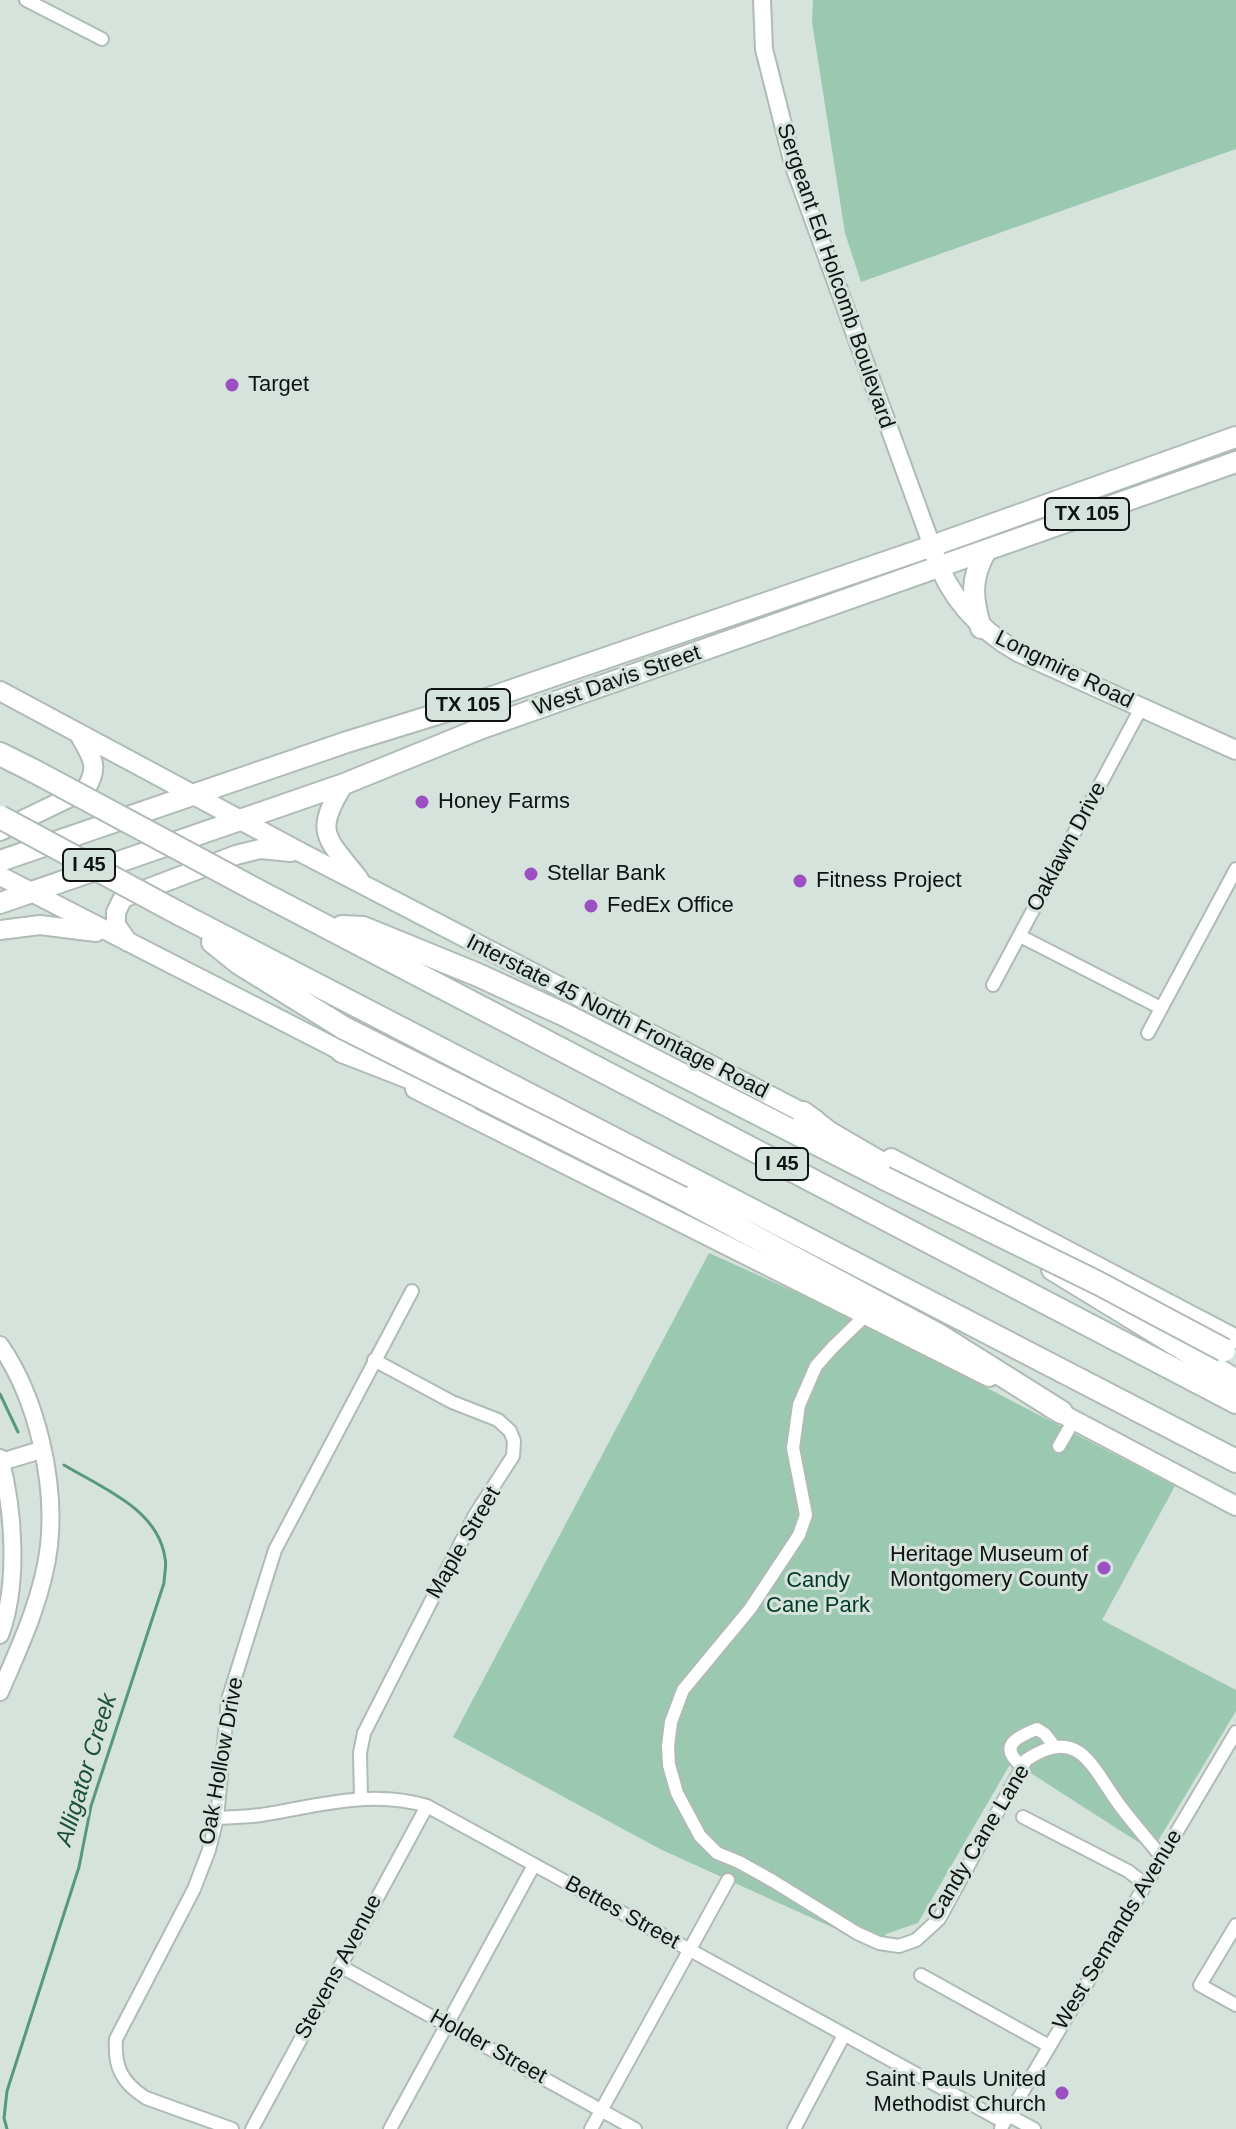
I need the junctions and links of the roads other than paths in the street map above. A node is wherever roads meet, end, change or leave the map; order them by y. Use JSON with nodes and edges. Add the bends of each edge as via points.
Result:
{"nodes":[{"id":1,"x":26,"y":0,"type":"edge"},
{"id":2,"x":762,"y":0,"type":"edge"},
{"id":3,"x":102,"y":39,"type":"dead end"},
{"id":4,"x":1236,"y":437,"type":"edge"},
{"id":5,"x":1236,"y":462,"type":"edge"},
{"id":6,"x":932,"y":546,"type":"junction"},
{"id":7,"x":986,"y":551,"type":"junction"},
{"id":8,"x":939,"y":567,"type":"junction"},
{"id":9,"x":981,"y":628,"type":"junction"},
{"id":10,"x":0,"y":691,"type":"edge"},
{"id":11,"x":1141,"y":708,"type":"junction"},
{"id":12,"x":79,"y":734,"type":"junction"},
{"id":13,"x":1236,"y":750,"type":"edge"},
{"id":14,"x":0,"y":754,"type":"edge"},
{"id":15,"x":344,"y":784,"type":"junction"},
{"id":16,"x":193,"y":795,"type":"junction"},
{"id":17,"x":0,"y":817,"type":"edge"},
{"id":18,"x":241,"y":821,"type":"junction"},
{"id":19,"x":0,"y":831,"type":"edge"},
{"id":20,"x":302,"y":853,"type":"junction"},
{"id":21,"x":0,"y":861,"type":"edge"},
{"id":22,"x":1236,"y":869,"type":"edge"},
{"id":23,"x":0,"y":876,"type":"edge"},
{"id":24,"x":363,"y":885,"type":"junction"},
{"id":25,"x":31,"y":893,"type":"junction"},
{"id":26,"x":0,"y":903,"type":"edge"},
{"id":27,"x":178,"y":913,"type":"junction"},
{"id":28,"x":327,"y":927,"type":"junction"},
{"id":29,"x":0,"y":930,"type":"edge"},
{"id":30,"x":1020,"y":936,"type":"junction"},
{"id":31,"x":122,"y":940,"type":"junction"},
{"id":32,"x":993,"y":985,"type":"dead end"},
{"id":33,"x":1161,"y":1008,"type":"junction"},
{"id":34,"x":1148,"y":1033,"type":"dead end"},
{"id":35,"x":342,"y":1051,"type":"junction"},
{"id":36,"x":803,"y":1113,"type":"junction"},
{"id":37,"x":853,"y":1262,"type":"junction"},
{"id":38,"x":412,"y":1291,"type":"dead end"},
{"id":39,"x":865,"y":1316,"type":"junction"},
{"id":40,"x":0,"y":1345,"type":"edge"},
{"id":41,"x":1232,"y":1349,"type":"edge"},
{"id":42,"x":374,"y":1360,"type":"junction"},
{"id":43,"x":1236,"y":1381,"type":"edge"},
{"id":44,"x":1236,"y":1402,"type":"edge"},
{"id":45,"x":1068,"y":1416,"type":"junction"},
{"id":46,"x":1059,"y":1446,"type":"dead end"},
{"id":47,"x":41,"y":1450,"type":"junction"},
{"id":48,"x":1,"y":1460,"type":"edge"},
{"id":49,"x":1236,"y":1461,"type":"edge"},
{"id":50,"x":1236,"y":1506,"type":"edge"},
{"id":51,"x":8,"y":1601,"type":"junction"},
{"id":52,"x":34,"y":1605,"type":"junction"},
{"id":53,"x":0,"y":1635,"type":"edge"},
{"id":54,"x":0,"y":1692,"type":"edge"},
{"id":55,"x":1236,"y":1732,"type":"edge"},
{"id":56,"x":1054,"y":1746,"type":"junction"},
{"id":57,"x":1231,"y":1751,"type":"edge"},
{"id":58,"x":1023,"y":1767,"type":"junction"},
{"id":59,"x":361,"y":1797,"type":"junction"},
{"id":60,"x":427,"y":1806,"type":"junction"},
{"id":61,"x":1023,"y":1817,"type":"dead end"},
{"id":62,"x":217,"y":1818,"type":"junction"},
{"id":63,"x":1161,"y":1856,"type":"junction"},
{"id":64,"x":534,"y":1865,"type":"junction"},
{"id":65,"x":728,"y":1880,"type":"dead end"},
{"id":66,"x":1145,"y":1884,"type":"junction"},
{"id":67,"x":1236,"y":1925,"type":"edge"},
{"id":68,"x":689,"y":1950,"type":"junction"},
{"id":69,"x":340,"y":1966,"type":"junction"},
{"id":70,"x":921,"y":1975,"type":"dead end"},
{"id":71,"x":1236,"y":2005,"type":"edge"},
{"id":72,"x":446,"y":2025,"type":"junction"},
{"id":73,"x":844,"y":2035,"type":"junction"},
{"id":74,"x":1049,"y":2046,"type":"junction"},
{"id":75,"x":601,"y":2110,"type":"junction"},
{"id":76,"x":1004,"y":2122,"type":"edge"},
{"id":77,"x":232,"y":2129,"type":"edge"},
{"id":78,"x":252,"y":2129,"type":"edge"},
{"id":79,"x":390,"y":2129,"type":"edge"},
{"id":80,"x":591,"y":2129,"type":"edge"},
{"id":81,"x":635,"y":2129,"type":"edge"},
{"id":82,"x":794,"y":2129,"type":"edge"},
{"id":83,"x":1034,"y":2129,"type":"edge"}],
"edges":[{"from":1,"to":3,"type":"street"},
{"from":2,"to":6,"type":"street","name":"Sergeant Ed Holcomb Boulevard","via":[[764,49],[793,164]]},
{"from":4,"to":6,"type":"main road","name":"West Davis Street","number":"TX 105"},
{"from":5,"to":7,"type":"main road","name":"West Davis Street","number":"TX 105"},
{"from":6,"to":8,"type":"main road","name":"Longmire Road"},
{"from":6,"to":16,"type":"main road","name":"West Davis Street","number":"TX 105"},
{"from":7,"to":8,"type":"main road","name":"West Davis Street","number":"TX 105"},
{"from":7,"to":9,"type":"main road","via":[[973,591]]},
{"from":8,"to":9,"type":"main road","name":"Longmire Road"},
{"from":8,"to":15,"type":"main road","name":"West Davis Street","number":"TX 105","via":[[482,728]]},
{"from":9,"to":11,"type":"main road","name":"Longmire Road","via":[[1018,652]]},
{"from":10,"to":12,"type":"main road","name":"Interstate 45 North Frontage Road"},
{"from":11,"to":13,"type":"main road","name":"Longmire Road"},
{"from":11,"to":30,"type":"street","name":"Oaklawn Drive"},
{"from":12,"to":16,"type":"main road","name":"Interstate 45 North Frontage Road"},
{"from":12,"to":19,"type":"main road","via":[[94,762],[85,790]]},
{"from":14,"to":28,"type":"highway","number":"I 45","bridge":true},
{"from":15,"to":18,"type":"main road","name":"West Davis Street","number":"TX 105"},
{"from":15,"to":24,"type":"main road","via":[[325,823],[332,844]]},
{"from":16,"to":18,"type":"main road","name":"Interstate 45 North Frontage Road"},
{"from":16,"to":21,"type":"main road","name":"West Davis Street","number":"TX 105"},
{"from":17,"to":27,"type":"highway","number":"I 45","bridge":true},
{"from":18,"to":20,"type":"main road","name":"Interstate 45 North Frontage Road"},
{"from":18,"to":25,"type":"main road","name":"West Davis Street","number":"TX 105"},
{"from":20,"to":24,"type":"main road","name":"Interstate 45 North Frontage Road"},
{"from":20,"to":31,"type":"main road","via":[[260,849],[236,855],[123,898],[116,912]]},
{"from":22,"to":33,"type":"street"},
{"from":23,"to":25,"type":"main road"},
{"from":24,"to":36,"type":"main road","name":"Interstate 45 North Frontage Road"},
{"from":25,"to":26,"type":"main road","name":"West Davis Street","number":"TX 105"},
{"from":25,"to":31,"type":"main road"},
{"from":27,"to":37,"type":"highway","number":"I 45"},
{"from":27,"to":45,"type":"highway","bridge":true,"via":[[239,963],[344,1028],[682,1198],[940,1336]]},
{"from":28,"to":41,"type":"highway","bridge":true,"via":[[363,928],[565,1015]]},
{"from":28,"to":44,"type":"highway","number":"I 45"},
{"from":29,"to":31,"type":"main road","via":[[58,926]]},
{"from":30,"to":32,"type":"street","name":"Oaklawn Drive"},
{"from":30,"to":33,"type":"street"},
{"from":31,"to":35,"type":"main road"},
{"from":33,"to":34,"type":"street"},
{"from":35,"to":37,"type":"highway","via":[[592,1148]]},
{"from":35,"to":39,"type":"main road"},
{"from":36,"to":41,"type":"main road","name":"Interstate 45 North Frontage Road"},
{"from":36,"to":43,"type":"highway"},
{"from":37,"to":49,"type":"highway","number":"I 45"},
{"from":38,"to":42,"type":"street","name":"Oak Hollow Drive"},
{"from":39,"to":45,"type":"main road"},
{"from":39,"to":58,"type":"street","name":"Candy Cane Lane","via":[[816,1366],[799,1405],[793,1448],[806,1515],[799,1535],[750,1609],[683,1690],[668,1746],[677,1793],[700,1836],[717,1853],[857,1933],[899,1946],[916,1940],[939,1919]]},
{"from":40,"to":47,"type":"street","via":[[28,1399]]},
{"from":42,"to":59,"type":"street","name":"Maple Street","via":[[498,1420],[514,1441],[513,1456],[468,1528],[364,1733]]},
{"from":42,"to":62,"type":"street","name":"Oak Hollow Drive","via":[[275,1550],[228,1700]]},
{"from":45,"to":46,"type":"street"},
{"from":45,"to":50,"type":"main road"},
{"from":47,"to":48,"type":"street"},
{"from":47,"to":52,"type":"street","via":[[48,1485],[49,1546]]},
{"from":48,"to":51,"type":"street","via":[[11,1527]]},
{"from":51,"to":52,"type":"street"},
{"from":51,"to":53,"type":"street"},
{"from":52,"to":54,"type":"street"},
{"from":55,"to":57,"type":"street","name":"West Semands Avenue"},
{"from":56,"to":58,"type":"street","name":"Candy Cane Lane","via":[[1026,1760]]},
{"from":56,"to":58,"type":"street","via":[[1037,1729],[1027,1733],[1009,1751]]},
{"from":56,"to":63,"type":"street","via":[[1070,1747],[1090,1759]]},
{"from":57,"to":63,"type":"street","name":"West Semands Avenue"},
{"from":59,"to":60,"type":"street","name":"Bettes Street"},
{"from":59,"to":62,"type":"street","name":"Bettes Street"},
{"from":60,"to":64,"type":"street","name":"Bettes Street"},
{"from":60,"to":69,"type":"street","name":"Stevens Avenue"},
{"from":61,"to":66,"type":"street"},
{"from":62,"to":77,"type":"street","name":"Oak Hollow Drive","via":[[194,1889],[122,2024],[115,2054],[123,2080],[146,2098]]},
{"from":63,"to":66,"type":"street","name":"West Semands Avenue"},
{"from":64,"to":68,"type":"street","name":"Bettes Street"},
{"from":64,"to":72,"type":"street"},
{"from":65,"to":68,"type":"street"},
{"from":66,"to":74,"type":"street","name":"West Semands Avenue"},
{"from":67,"to":71,"type":"street","via":[[1200,1985]]},
{"from":68,"to":73,"type":"street","name":"Bettes Street"},
{"from":68,"to":75,"type":"street"},
{"from":69,"to":72,"type":"street","name":"Holder Street"},
{"from":69,"to":78,"type":"street","name":"Stevens Avenue"},
{"from":70,"to":74,"type":"street"},
{"from":72,"to":75,"type":"street","name":"Holder Street"},
{"from":72,"to":79,"type":"street"},
{"from":73,"to":76,"type":"street","name":"Bettes Street"},
{"from":73,"to":82,"type":"street"},
{"from":74,"to":76,"type":"street","name":"West Semands Avenue"},
{"from":75,"to":80,"type":"street"},
{"from":75,"to":81,"type":"street","name":"Holder Street"},
{"from":76,"to":83,"type":"street","name":"Bettes Street"}]}
